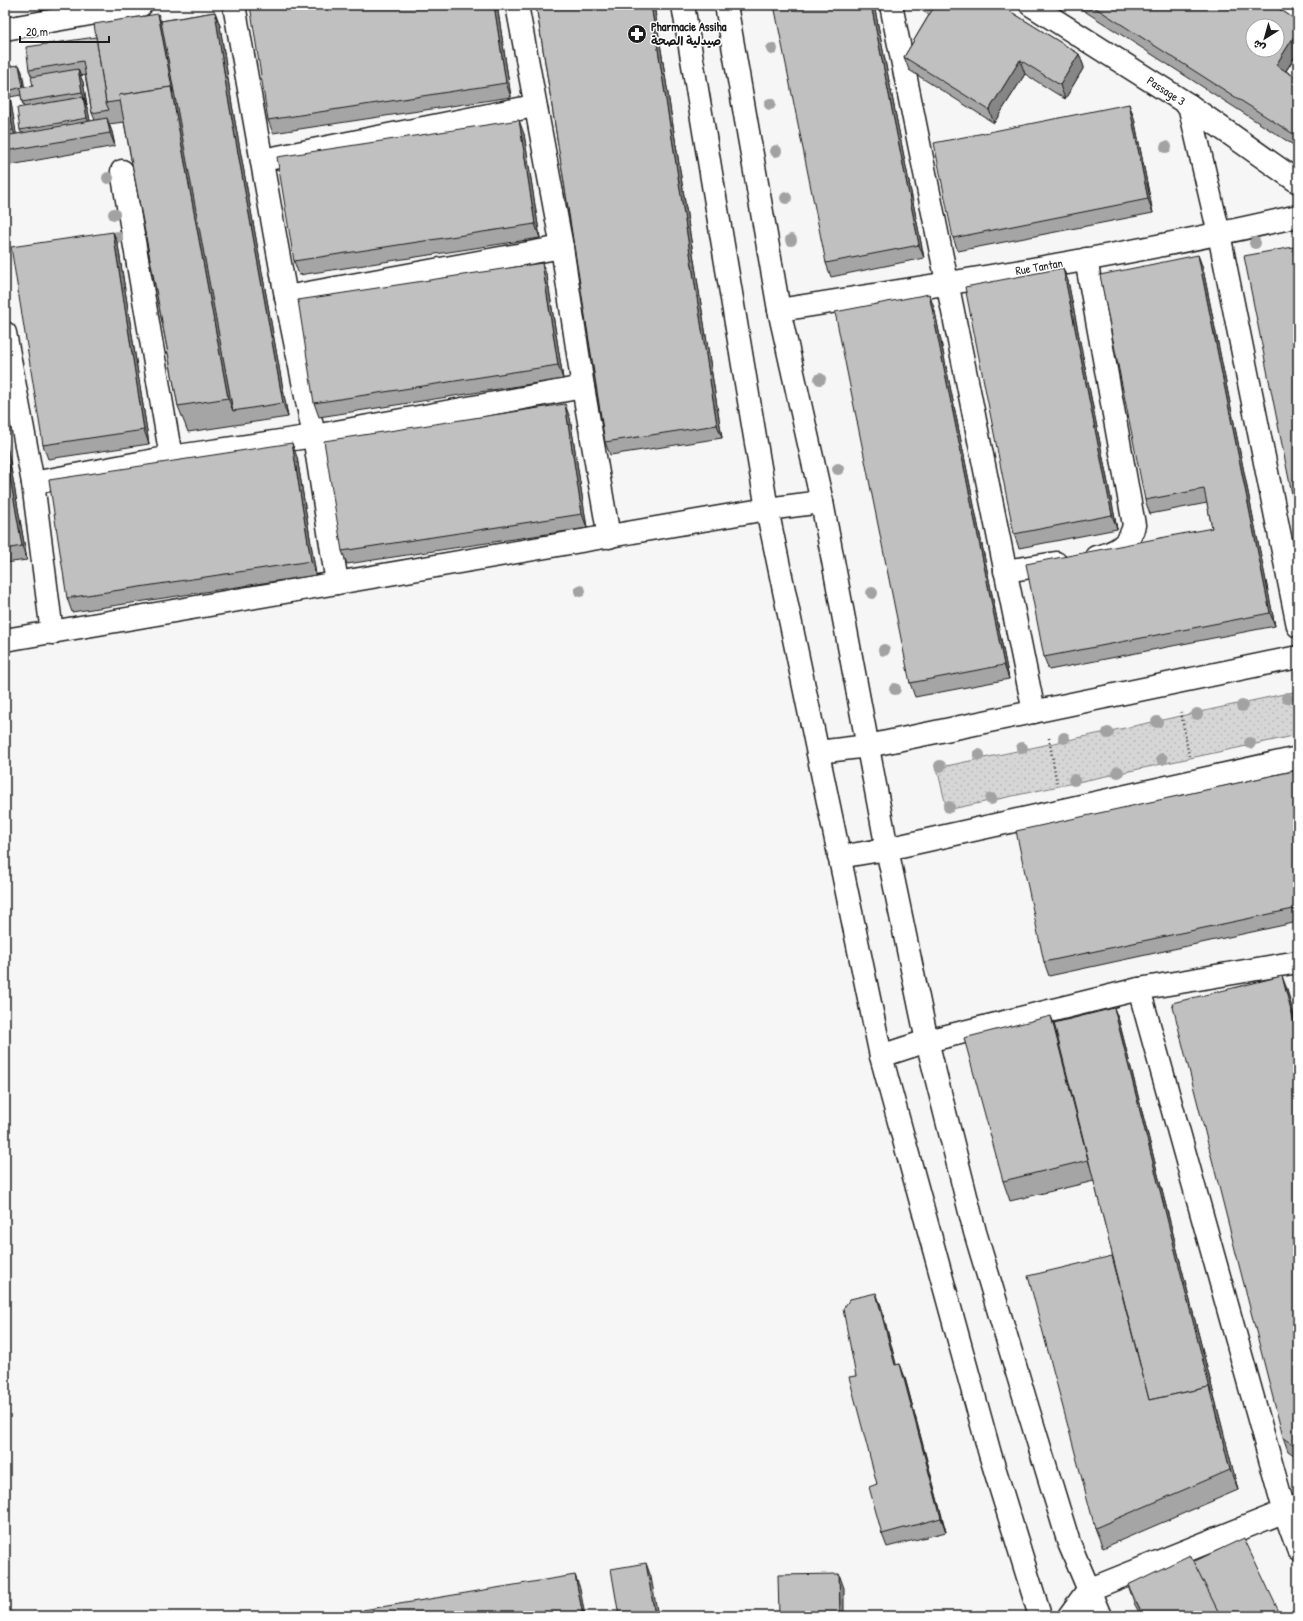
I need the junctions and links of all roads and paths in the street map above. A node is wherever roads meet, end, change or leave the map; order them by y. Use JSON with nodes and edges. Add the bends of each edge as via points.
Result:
{"nodes":[{"id":1,"x":141,"y":5,"type":"edge"},
{"id":2,"x":234,"y":5,"type":"edge"},
{"id":3,"x":517,"y":5,"type":"edge"},
{"id":4,"x":683,"y":5,"type":"edge"},
{"id":5,"x":726,"y":5,"type":"edge"},
{"id":6,"x":891,"y":5,"type":"edge"},
{"id":7,"x":1031,"y":5,"type":"edge"},
{"id":8,"x":1281,"y":5,"type":"edge"},
{"id":9,"x":1298,"y":16,"type":"edge"},
{"id":10,"x":5,"y":29,"type":"edge"},
{"id":11,"x":1189,"y":105,"type":"junction"},
{"id":12,"x":534,"y":106,"type":"junction"},
{"id":13,"x":263,"y":160,"type":"junction"},
{"id":14,"x":122,"y":171,"type":"dead end"},
{"id":15,"x":1298,"y":182,"type":"edge"},
{"id":16,"x":1298,"y":216,"type":"edge"},
{"id":17,"x":1219,"y":234,"type":"junction"},
{"id":18,"x":562,"y":247,"type":"junction"},
{"id":19,"x":1086,"y":259,"type":"junction"},
{"id":20,"x":947,"y":284,"type":"junction"},
{"id":21,"x":286,"y":297,"type":"junction"},
{"id":22,"x":779,"y":310,"type":"junction"},
{"id":23,"x":5,"y":333,"type":"edge"},
{"id":24,"x":583,"y":387,"type":"junction"},
{"id":25,"x":314,"y":436,"type":"junction"},
{"id":26,"x":171,"y":457,"type":"junction"},
{"id":27,"x":33,"y":483,"type":"junction"},
{"id":28,"x":822,"y":502,"type":"junction"},
{"id":29,"x":767,"y":509,"type":"junction"},
{"id":30,"x":609,"y":537,"type":"junction"},
{"id":31,"x":1006,"y":571,"type":"junction"},
{"id":32,"x":337,"y":582,"type":"junction"},
{"id":33,"x":1298,"y":626,"type":"edge"},
{"id":34,"x":52,"y":633,"type":"junction"},
{"id":35,"x":5,"y":640,"type":"edge"},
{"id":36,"x":1298,"y":657,"type":"edge"},
{"id":37,"x":1034,"y":712,"type":"junction"},
{"id":38,"x":1181,"y":712,"type":"dead end"},
{"id":39,"x":1049,"y":738,"type":"dead end"},
{"id":40,"x":868,"y":746,"type":"junction"},
{"id":41,"x":818,"y":752,"type":"junction"},
{"id":42,"x":1298,"y":758,"type":"edge"},
{"id":43,"x":1190,"y":764,"type":"dead end"},
{"id":44,"x":1058,"y":790,"type":"dead end"},
{"id":45,"x":886,"y":849,"type":"junction"},
{"id":46,"x":839,"y":857,"type":"junction"},
{"id":47,"x":1298,"y":962,"type":"edge"},
{"id":48,"x":1139,"y":989,"type":"junction"},
{"id":49,"x":927,"y":1041,"type":"junction"},
{"id":50,"x":881,"y":1056,"type":"junction"},
{"id":51,"x":1292,"y":1510,"type":"edge"},
{"id":52,"x":1298,"y":1549,"type":"edge"},
{"id":53,"x":1088,"y":1590,"type":"junction"},
{"id":54,"x":1040,"y":1616,"type":"edge"},
{"id":55,"x":1070,"y":1616,"type":"edge"},
{"id":56,"x":1100,"y":1616,"type":"edge"}],
"edges":[{"from":1,"to":10,"type":"street"},
{"from":2,"to":13,"type":"street"},
{"from":3,"to":12,"type":"street"},
{"from":4,"to":29,"type":"street"},
{"from":5,"to":22,"type":"street"},
{"from":6,"to":20,"type":"street"},
{"from":7,"to":11,"type":"street","name":"Passage 3"},
{"from":8,"to":9,"type":"street"},
{"from":11,"to":15,"type":"street","name":"Passage 3"},
{"from":11,"to":17,"type":"street"},
{"from":12,"to":13,"type":"street"},
{"from":12,"to":18,"type":"street"},
{"from":13,"to":21,"type":"street"},
{"from":14,"to":26,"type":"street"},
{"from":16,"to":17,"type":"street","name":"Rue Tantan"},
{"from":17,"to":19,"type":"street","name":"Rue Tantan"},
{"from":17,"to":33,"type":"street"},
{"from":18,"to":21,"type":"street"},
{"from":18,"to":24,"type":"street"},
{"from":19,"to":20,"type":"street","name":"Rue Tantan"},
{"from":19,"to":31,"type":"street","via":[[1134,525],[1132,535],[1126,544],[1114,552]]},
{"from":20,"to":22,"type":"street","name":"Rue Tantan"},
{"from":20,"to":31,"type":"street"},
{"from":21,"to":25,"type":"street"},
{"from":22,"to":28,"type":"street"},
{"from":23,"to":27,"type":"street"},
{"from":24,"to":25,"type":"street"},
{"from":24,"to":30,"type":"street"},
{"from":25,"to":26,"type":"street"},
{"from":25,"to":32,"type":"street"},
{"from":26,"to":27,"type":"street"},
{"from":27,"to":34,"type":"street"},
{"from":28,"to":29,"type":"street"},
{"from":28,"to":40,"type":"street"},
{"from":29,"to":30,"type":"street"},
{"from":29,"to":41,"type":"street"},
{"from":30,"to":32,"type":"street"},
{"from":31,"to":37,"type":"street"},
{"from":32,"to":34,"type":"street"},
{"from":34,"to":35,"type":"street"},
{"from":36,"to":37,"type":"street"},
{"from":37,"to":40,"type":"street"},
{"from":38,"to":43,"type":"path"},
{"from":39,"to":44,"type":"path"},
{"from":40,"to":41,"type":"street"},
{"from":40,"to":45,"type":"street"},
{"from":41,"to":46,"type":"street"},
{"from":42,"to":45,"type":"street"},
{"from":45,"to":46,"type":"street"},
{"from":45,"to":49,"type":"street"},
{"from":46,"to":50,"type":"street"},
{"from":47,"to":48,"type":"street"},
{"from":48,"to":49,"type":"street"},
{"from":48,"to":51,"type":"street"},
{"from":49,"to":50,"type":"street"},
{"from":49,"to":53,"type":"street","via":[[975,1232],[1067,1536]]},
{"from":50,"to":54,"type":"street","via":[[990,1454]]},
{"from":51,"to":52,"type":"street"},
{"from":51,"to":53,"type":"street"},
{"from":53,"to":55,"type":"street"},
{"from":53,"to":56,"type":"street"}]}
